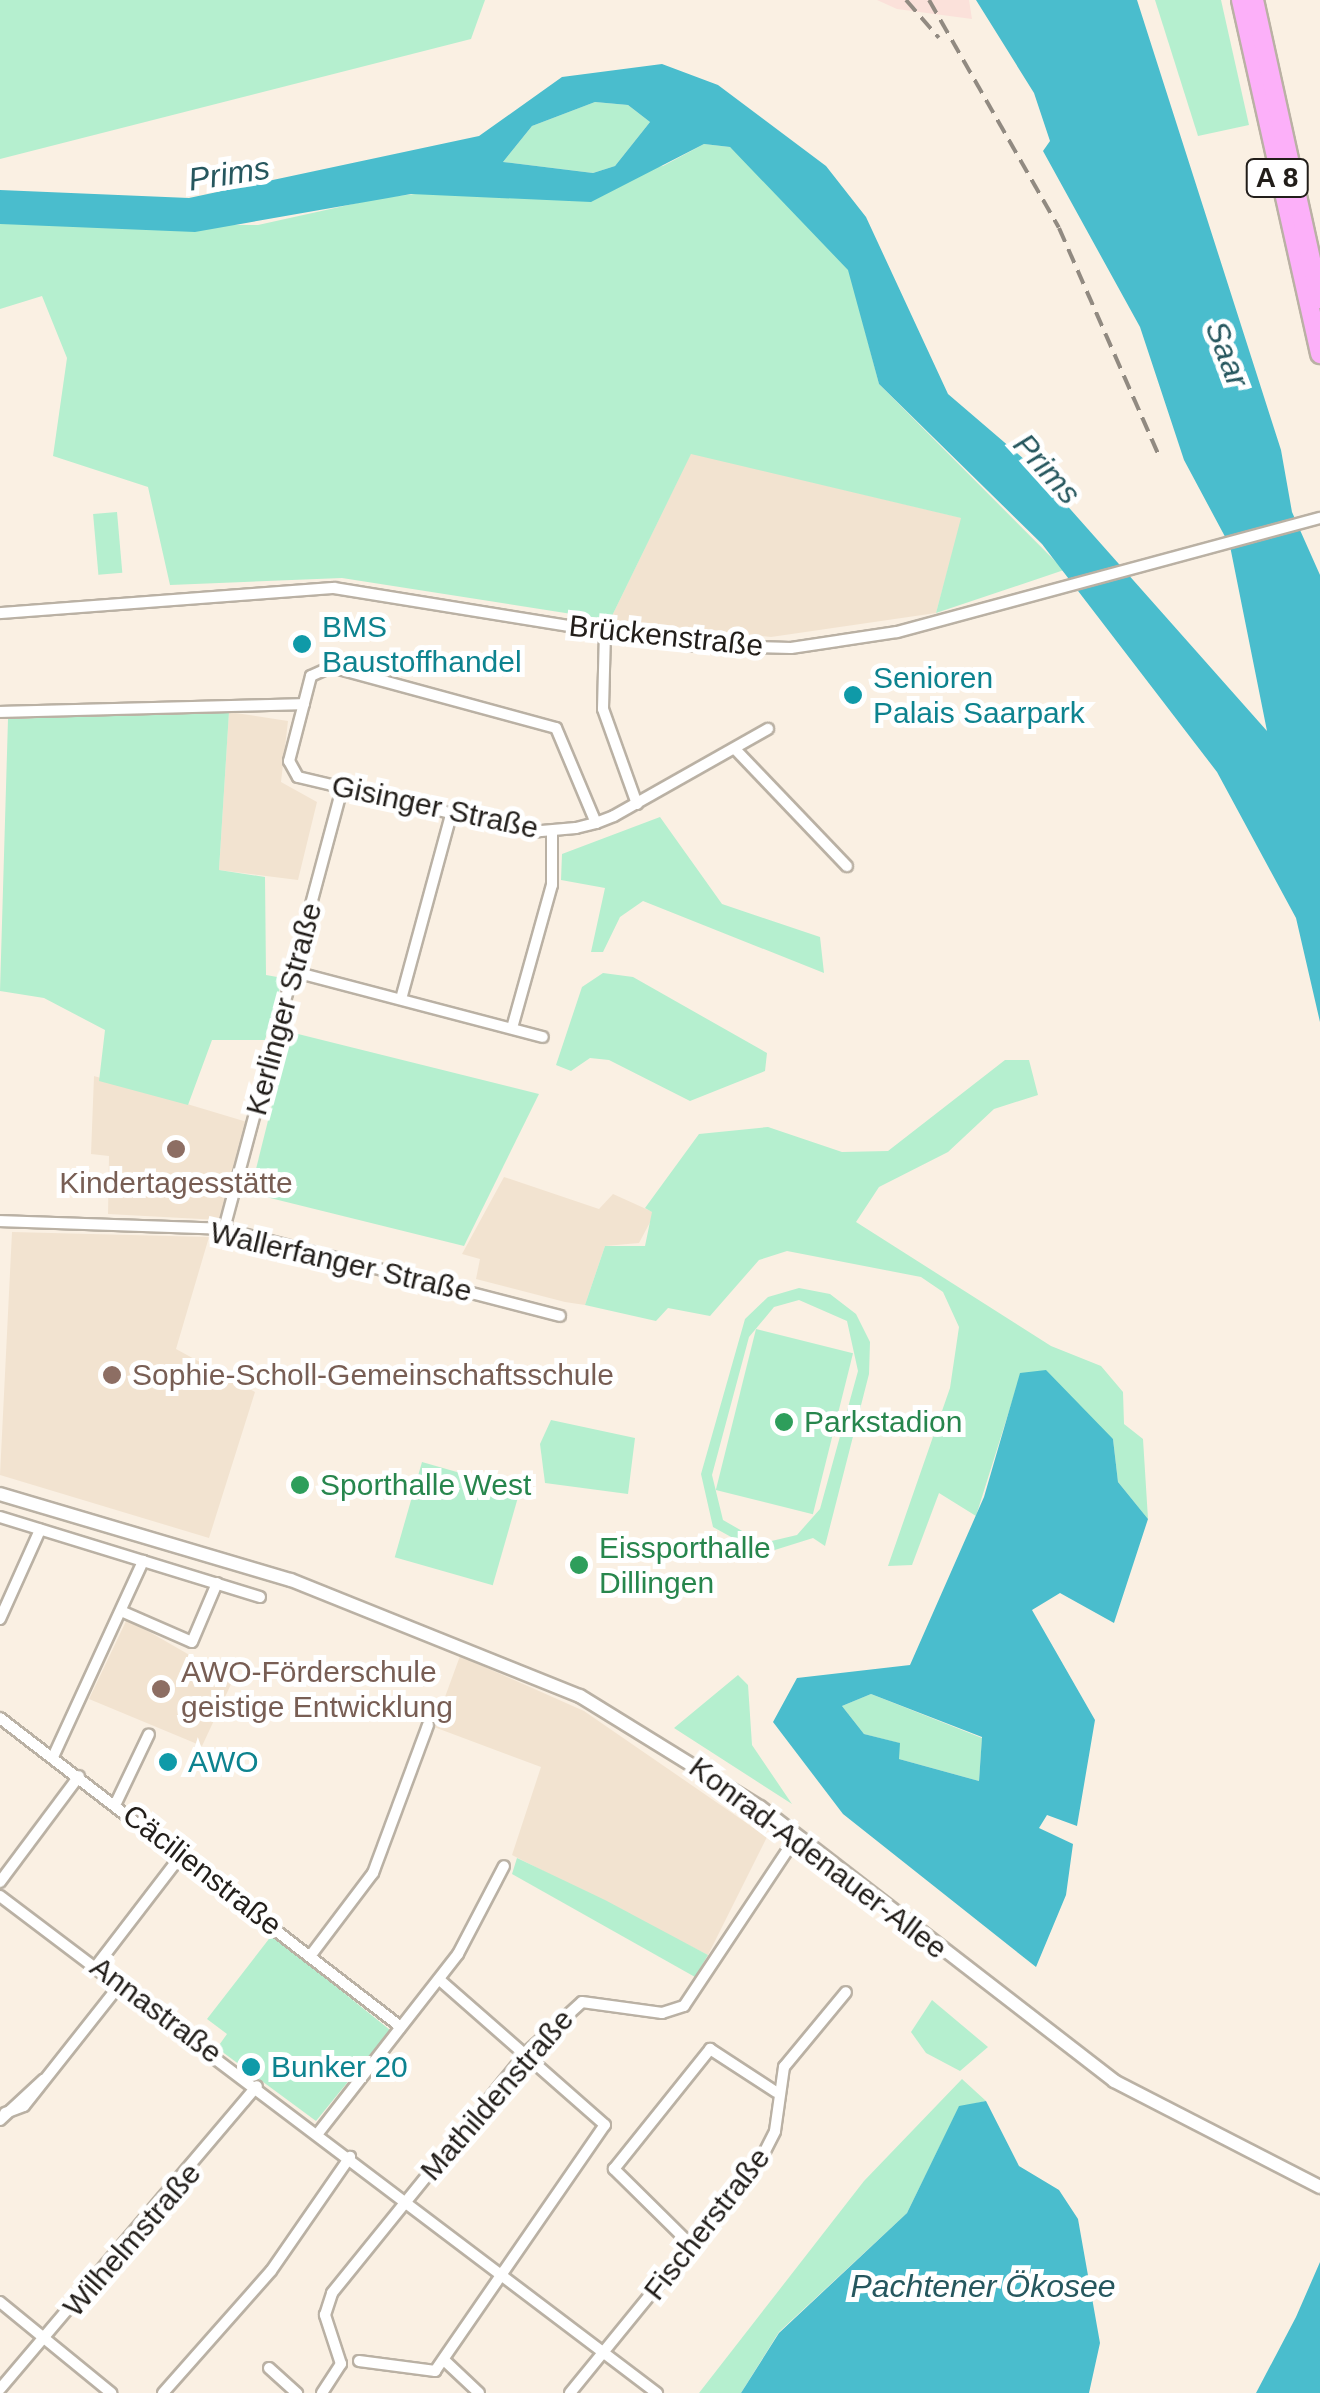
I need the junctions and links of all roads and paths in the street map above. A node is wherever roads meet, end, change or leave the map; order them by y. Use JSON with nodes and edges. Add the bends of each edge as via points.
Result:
{"nodes":[{"id":1,"x":1241,"y":0,"type":"edge"},
{"id":2,"x":1254,"y":0,"type":"edge"},
{"id":3,"x":1320,"y":299,"type":"edge"},
{"id":4,"x":1320,"y":354,"type":"edge"},
{"id":5,"x":1320,"y":518,"type":"edge"},
{"id":6,"x":0,"y":613,"type":"edge"},
{"id":7,"x":605,"y":632,"type":"junction"},
{"id":8,"x":304,"y":704,"type":"junction"},
{"id":9,"x":0,"y":712,"type":"edge"},
{"id":10,"x":768,"y":729,"type":"dead end"},
{"id":11,"x":735,"y":749,"type":"junction"},
{"id":12,"x":342,"y":788,"type":"junction"},
{"id":13,"x":637,"y":804,"type":"junction"},
{"id":14,"x":451,"y":814,"type":"junction"},
{"id":15,"x":596,"y":824,"type":"junction"},
{"id":16,"x":552,"y":832,"type":"junction"},
{"id":17,"x":846,"y":866,"type":"dead end"},
{"id":18,"x":294,"y":972,"type":"junction"},
{"id":19,"x":401,"y":999,"type":"junction"},
{"id":20,"x":512,"y":1028,"type":"junction"},
{"id":21,"x":543,"y":1038,"type":"dead end"},
{"id":22,"x":0,"y":1221,"type":"edge"},
{"id":23,"x":224,"y":1229,"type":"junction"},
{"id":24,"x":560,"y":1316,"type":"dead end"},
{"id":25,"x":0,"y":1494,"type":"edge"},
{"id":26,"x":0,"y":1517,"type":"edge"},
{"id":27,"x":40,"y":1530,"type":"junction"},
{"id":28,"x":143,"y":1561,"type":"junction"},
{"id":29,"x":217,"y":1583,"type":"junction"},
{"id":30,"x":260,"y":1597,"type":"dead end"},
{"id":31,"x":121,"y":1611,"type":"junction"},
{"id":32,"x":0,"y":1618,"type":"edge"},
{"id":33,"x":0,"y":1718,"type":"edge"},
{"id":34,"x":428,"y":1725,"type":"dead end"},
{"id":35,"x":149,"y":1734,"type":"dead end"},
{"id":36,"x":53,"y":1757,"type":"junction"},
{"id":37,"x":79,"y":1776,"type":"junction"},
{"id":38,"x":116,"y":1803,"type":"junction"},
{"id":39,"x":798,"y":1836,"type":"junction"},
{"id":40,"x":183,"y":1853,"type":"junction"},
{"id":41,"x":504,"y":1866,"type":"dead end"},
{"id":42,"x":0,"y":1882,"type":"edge"},
{"id":43,"x":0,"y":1896,"type":"edge"},
{"id":44,"x":311,"y":1955,"type":"junction"},
{"id":45,"x":98,"y":1965,"type":"junction"},
{"id":46,"x":438,"y":1980,"type":"junction"},
{"id":47,"x":121,"y":1982,"type":"junction"},
{"id":48,"x":846,"y":1992,"type":"dead end"},
{"id":49,"x":400,"y":2027,"type":"junction"},
{"id":50,"x":527,"y":2052,"type":"junction"},
{"id":51,"x":257,"y":2086,"type":"junction"},
{"id":52,"x":776,"y":2092,"type":"junction"},
{"id":53,"x":3,"y":2116,"type":"edge"},
{"id":54,"x":319,"y":2132,"type":"junction"},
{"id":55,"x":350,"y":2157,"type":"junction"},
{"id":56,"x":1320,"y":2188,"type":"edge"},
{"id":57,"x":406,"y":2199,"type":"junction"},
{"id":58,"x":687,"y":2241,"type":"junction"},
{"id":59,"x":504,"y":2274,"type":"junction"},
{"id":60,"x":0,"y":2302,"type":"edge"},
{"id":61,"x":49,"y":2335,"type":"junction"},
{"id":62,"x":608,"y":2352,"type":"junction"},
{"id":63,"x":444,"y":2360,"type":"junction"},
{"id":64,"x":359,"y":2361,"type":"dead end"},
{"id":65,"x":269,"y":2368,"type":"dead end"},
{"id":66,"x":0,"y":2388,"type":"edge"},
{"id":67,"x":111,"y":2393,"type":"edge"},
{"id":68,"x":163,"y":2393,"type":"edge"},
{"id":69,"x":296,"y":2393,"type":"edge"},
{"id":70,"x":322,"y":2393,"type":"edge"},
{"id":71,"x":479,"y":2393,"type":"edge"},
{"id":72,"x":570,"y":2393,"type":"edge"},
{"id":73,"x":657,"y":2393,"type":"edge"}],
"edges":[{"from":1,"to":4,"type":"highway","number":"A 8"},
{"from":2,"to":3,"type":"highway","number":"A 8"},
{"from":5,"to":7,"type":"street","name":"Brückenstraße","via":[[821,646],[717,647]]},
{"from":6,"to":7,"type":"street","name":"Brückenstraße","via":[[334,588]]},
{"from":7,"to":13,"type":"street","via":[[604,708]]},
{"from":8,"to":9,"type":"street"},
{"from":8,"to":12,"type":"street","name":"Gisinger Straße","via":[[290,770]]},
{"from":8,"to":15,"type":"street","via":[[322,666],[547,724],[572,748]]},
{"from":10,"to":11,"type":"street","name":"Gisinger Straße"},
{"from":11,"to":13,"type":"street","name":"Gisinger Straße"},
{"from":11,"to":17,"type":"street"},
{"from":12,"to":14,"type":"street","name":"Gisinger Straße"},
{"from":12,"to":18,"type":"street","name":"Kerlinger Straße"},
{"from":13,"to":15,"type":"street","name":"Gisinger Straße"},
{"from":14,"to":16,"type":"street","name":"Gisinger Straße"},
{"from":14,"to":19,"type":"street"},
{"from":15,"to":16,"type":"street","name":"Gisinger Straße"},
{"from":16,"to":20,"type":"street","via":[[552,884]]},
{"from":18,"to":19,"type":"street"},
{"from":18,"to":23,"type":"street","name":"Kerlinger Straße"},
{"from":19,"to":20,"type":"street"},
{"from":20,"to":21,"type":"street"},
{"from":22,"to":23,"type":"street","name":"Wallerfanger Straße"},
{"from":23,"to":24,"type":"street","name":"Wallerfanger Straße"},
{"from":25,"to":39,"type":"street","name":"Konrad-Adenauer-Allee","via":[[291,1580],[502,1659],[676,1751]]},
{"from":26,"to":27,"type":"street"},
{"from":27,"to":28,"type":"street"},
{"from":27,"to":32,"type":"street"},
{"from":28,"to":29,"type":"street"},
{"from":28,"to":31,"type":"street"},
{"from":29,"to":30,"type":"street"},
{"from":29,"to":31,"type":"street","via":[[192,1642]]},
{"from":31,"to":36,"type":"street"},
{"from":33,"to":36,"type":"street","name":"Cäcilienstraße"},
{"from":34,"to":44,"type":"street","via":[[373,1873]]},
{"from":35,"to":38,"type":"street"},
{"from":36,"to":37,"type":"street","name":"Cäcilienstraße"},
{"from":37,"to":38,"type":"street","name":"Cäcilienstraße"},
{"from":37,"to":42,"type":"street"},
{"from":38,"to":40,"type":"street","name":"Cäcilienstraße"},
{"from":39,"to":50,"type":"street","name":"Mathildenstraße","via":[[764,1896],[684,2006],[662,2013],[582,2002]]},
{"from":39,"to":56,"type":"street","name":"Konrad-Adenauer-Allee","via":[[1049,2036],[1205,2134]]},
{"from":40,"to":44,"type":"street","name":"Cäcilienstraße"},
{"from":40,"to":45,"type":"street"},
{"from":41,"to":46,"type":"street"},
{"from":43,"to":45,"type":"street","name":"Annastraße"},
{"from":44,"to":49,"type":"street","name":"Cäcilienstraße"},
{"from":45,"to":47,"type":"street","name":"Annastraße"},
{"from":46,"to":49,"type":"street"},
{"from":46,"to":50,"type":"street"},
{"from":47,"to":51,"type":"street","name":"Annastraße"},
{"from":47,"to":53,"type":"street","via":[[44,2080]]},
{"from":48,"to":52,"type":"street","name":"Fischerstraße","via":[[784,2067]]},
{"from":49,"to":54,"type":"street"},
{"from":50,"to":57,"type":"street","name":"Mathildenstraße"},
{"from":50,"to":59,"type":"street","via":[[605,2121]]},
{"from":51,"to":54,"type":"street","name":"Annastraße"},
{"from":51,"to":61,"type":"street","name":"Wilhelmstraße"},
{"from":52,"to":58,"type":"street","name":"Fischerstraße","via":[[769,2146]]},
{"from":52,"to":58,"type":"street","via":[[710,2049],[614,2169]]},
{"from":54,"to":55,"type":"street","name":"Annastraße"},
{"from":55,"to":57,"type":"street","name":"Annastraße"},
{"from":55,"to":68,"type":"street","via":[[292,2244]]},
{"from":57,"to":59,"type":"street","name":"Annastraße"},
{"from":57,"to":70,"type":"street","name":"Mathildenstraße","via":[[326,2304],[341,2364]]},
{"from":58,"to":62,"type":"street","name":"Fischerstraße"},
{"from":59,"to":62,"type":"street","name":"Annastraße"},
{"from":59,"to":63,"type":"street"},
{"from":60,"to":61,"type":"street"},
{"from":61,"to":66,"type":"street","name":"Wilhelmstraße"},
{"from":61,"to":67,"type":"street"},
{"from":62,"to":72,"type":"street","name":"Fischerstraße"},
{"from":62,"to":73,"type":"street","name":"Annastraße"},
{"from":63,"to":64,"type":"street","via":[[425,2374]]},
{"from":63,"to":71,"type":"street"},
{"from":65,"to":69,"type":"street"}]}
